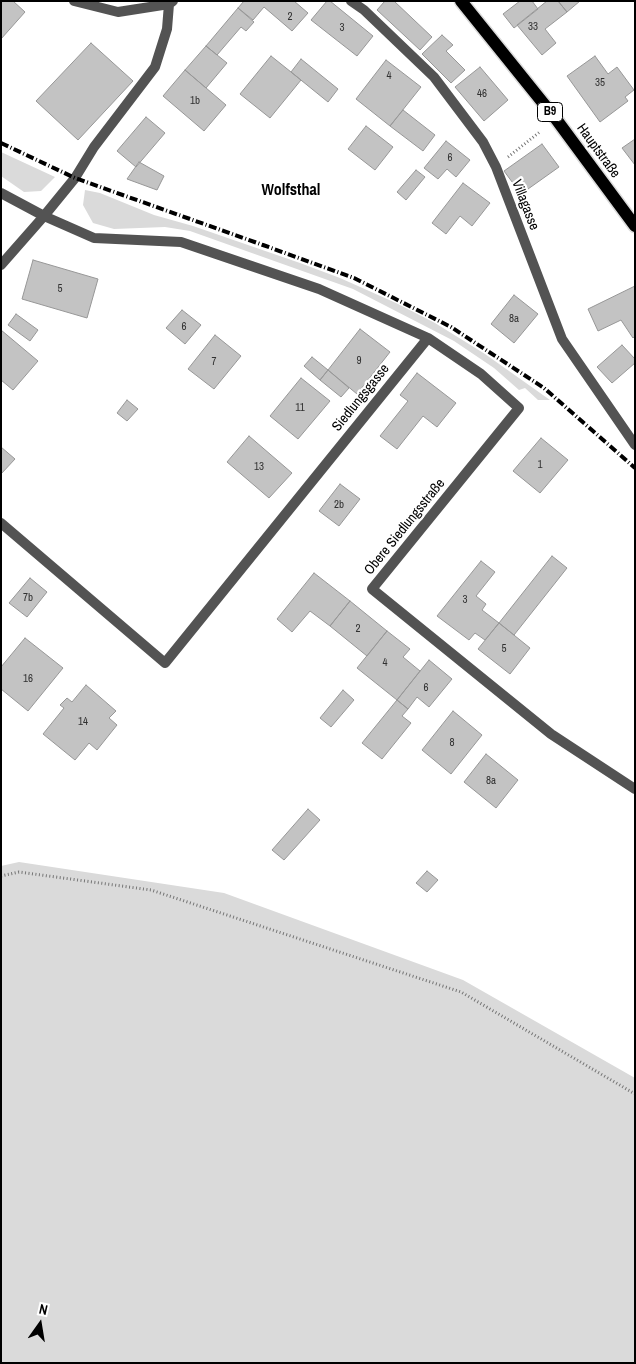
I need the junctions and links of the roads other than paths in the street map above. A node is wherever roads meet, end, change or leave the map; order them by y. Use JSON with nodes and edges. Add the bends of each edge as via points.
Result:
{"nodes":[{"id":1,"x":74,"y":1,"type":"edge"},
{"id":2,"x":351,"y":1,"type":"edge"},
{"id":3,"x":461,"y":1,"type":"edge"},
{"id":4,"x":171,"y":3,"type":"edge"},
{"id":5,"x":1,"y":193,"type":"edge"},
{"id":6,"x":44,"y":216,"type":"junction"},
{"id":7,"x":635,"y":226,"type":"edge"},
{"id":8,"x":1,"y":265,"type":"edge"},
{"id":9,"x":428,"y":338,"type":"junction"},
{"id":10,"x":635,"y":445,"type":"edge"},
{"id":11,"x":1,"y":523,"type":"edge"},
{"id":12,"x":635,"y":789,"type":"edge"}],
"edges":[{"from":1,"to":4,"type":"street","via":[[118,12]]},
{"from":2,"to":10,"type":"street","name":"Villagasse","via":[[434,77],[482,142],[496,167],[562,339]]},
{"from":3,"to":7,"type":"main road","name":"Hauptstraße","number":"B9","via":[[556,119]]},
{"from":4,"to":6,"type":"street","via":[[168,29],[155,67]]},
{"from":5,"to":6,"type":"street"},
{"from":6,"to":8,"type":"street"},
{"from":6,"to":9,"type":"street","via":[[94,238],[181,242],[319,289]]},
{"from":9,"to":11,"type":"street","name":"Siedlungsgasse","via":[[165,663]]},
{"from":9,"to":12,"type":"street","name":"Obere Siedlungsstraße","via":[[481,374],[519,408],[372,590],[551,734]]}]}
